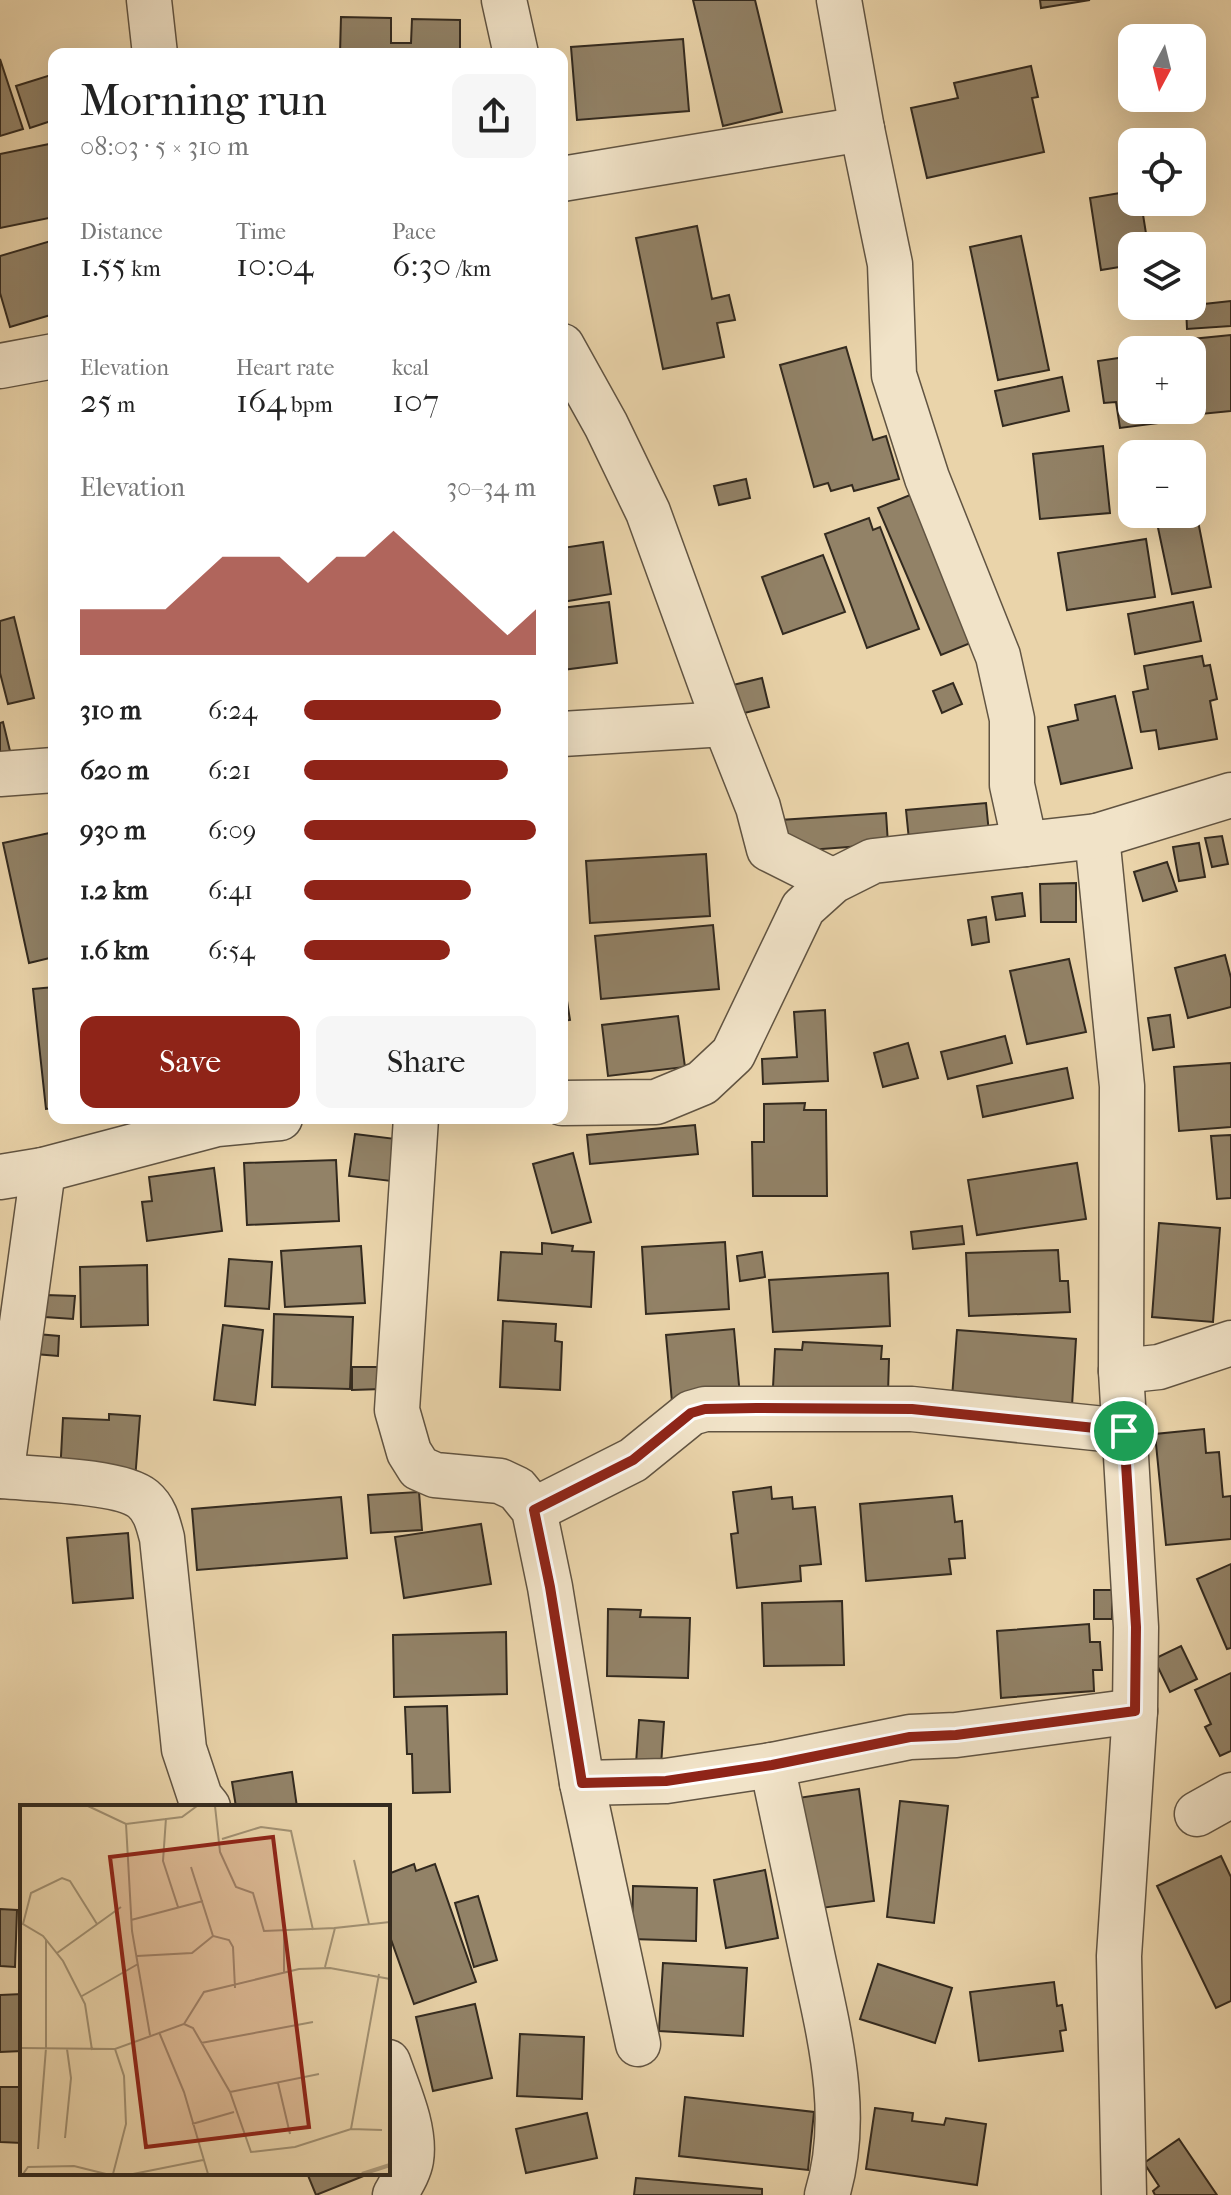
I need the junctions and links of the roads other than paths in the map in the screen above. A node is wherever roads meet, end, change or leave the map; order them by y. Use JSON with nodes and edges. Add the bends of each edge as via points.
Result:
{"nodes":[{"id":1,"x":149,"y":0,"type":"edge"},
{"id":2,"x":504,"y":0,"type":"edge"},
{"id":3,"x":839,"y":0,"type":"edge"},
{"id":4,"x":154,"y":48,"type":"edge"},
{"id":5,"x":515,"y":48,"type":"edge"},
{"id":6,"x":862,"y":129,"type":"junction"},
{"id":7,"x":568,"y":178,"type":"edge"},
{"id":8,"x":48,"y":357,"type":"edge"},
{"id":9,"x":568,"y":357,"type":"edge"},
{"id":10,"x":0,"y":366,"type":"edge"},
{"id":11,"x":725,"y":724,"type":"junction"},
{"id":12,"x":568,"y":734,"type":"edge"},
{"id":13,"x":48,"y":770,"type":"edge"},
{"id":14,"x":0,"y":774,"type":"edge"},
{"id":15,"x":1231,"y":795,"type":"edge"},
{"id":16,"x":1097,"y":836,"type":"junction"},
{"id":17,"x":1025,"y":844,"type":"junction"},
{"id":18,"x":833,"y":881,"type":"junction"},
{"id":19,"x":568,"y":1103,"type":"edge"},
{"id":20,"x":217,"y":1124,"type":"edge"},
{"id":21,"x":416,"y":1124,"type":"edge"},
{"id":22,"x":43,"y":1170,"type":"junction"},
{"id":23,"x":0,"y":1177,"type":"edge"},
{"id":24,"x":1231,"y":1343,"type":"edge"},
{"id":25,"x":1121,"y":1371,"type":"junction"},
{"id":26,"x":1124,"y":1431,"type":"junction"},
{"id":27,"x":1,"y":1476,"type":"edge"},
{"id":28,"x":534,"y":1510,"type":"junction"},
{"id":29,"x":1135,"y":1711,"type":"junction"},
{"id":30,"x":772,"y":1765,"type":"junction"},
{"id":31,"x":582,"y":1783,"type":"junction"},
{"id":32,"x":206,"y":1805,"type":"edge"},
{"id":33,"x":638,"y":2044,"type":"dead end"},
{"id":34,"x":390,"y":2068,"type":"edge"},
{"id":35,"x":395,"y":2195,"type":"edge"},
{"id":36,"x":827,"y":2195,"type":"edge"},
{"id":37,"x":1124,"y":2195,"type":"edge"}],
"edges":[{"from":1,"to":4,"type":"street"},
{"from":2,"to":5,"type":"street"},
{"from":3,"to":6,"type":"street"},
{"from":6,"to":7,"type":"street"},
{"from":6,"to":17,"type":"street","via":[[890,264],[894,375],[927,478],[998,656],[1012,719],[1012,785]]},
{"from":8,"to":10,"type":"street"},
{"from":9,"to":11,"type":"street","via":[[648,512]]},
{"from":11,"to":12,"type":"street"},
{"from":11,"to":18,"type":"street","via":[[769,849]]},
{"from":13,"to":14,"type":"street"},
{"from":15,"to":16,"type":"street"},
{"from":16,"to":17,"type":"street"},
{"from":16,"to":25,"type":"street","via":[[1122,1086]]},
{"from":17,"to":18,"type":"street","via":[[873,861]]},
{"from":18,"to":19,"type":"street","via":[[803,908],[733,1054],[702,1083],[656,1102]]},
{"from":20,"to":22,"type":"street"},
{"from":21,"to":28,"type":"street","via":[[397,1410],[409,1452],[419,1468],[435,1475],[500,1481],[517,1489]]},
{"from":22,"to":23,"type":"street"},
{"from":22,"to":27,"type":"street"},
{"from":24,"to":25,"type":"street","via":[[1159,1367]]},
{"from":25,"to":26,"type":"street"},
{"from":26,"to":28,"type":"street","via":[[912,1409],[705,1409],[691,1413],[633,1460]]},
{"from":26,"to":29,"type":"street","via":[[1136,1627]]},
{"from":27,"to":32,"type":"street","via":[[111,1486],[151,1506],[162,1538],[184,1749]]},
{"from":28,"to":31,"type":"street"},
{"from":29,"to":30,"type":"street","via":[[910,1737]]},
{"from":29,"to":37,"type":"street","via":[[1119,1956]]},
{"from":30,"to":31,"type":"street","via":[[666,1781]]},
{"from":30,"to":36,"type":"street","via":[[840,2117]]},
{"from":31,"to":33,"type":"street"},
{"from":34,"to":35,"type":"street","via":[[411,2147],[411,2161]]}]}
